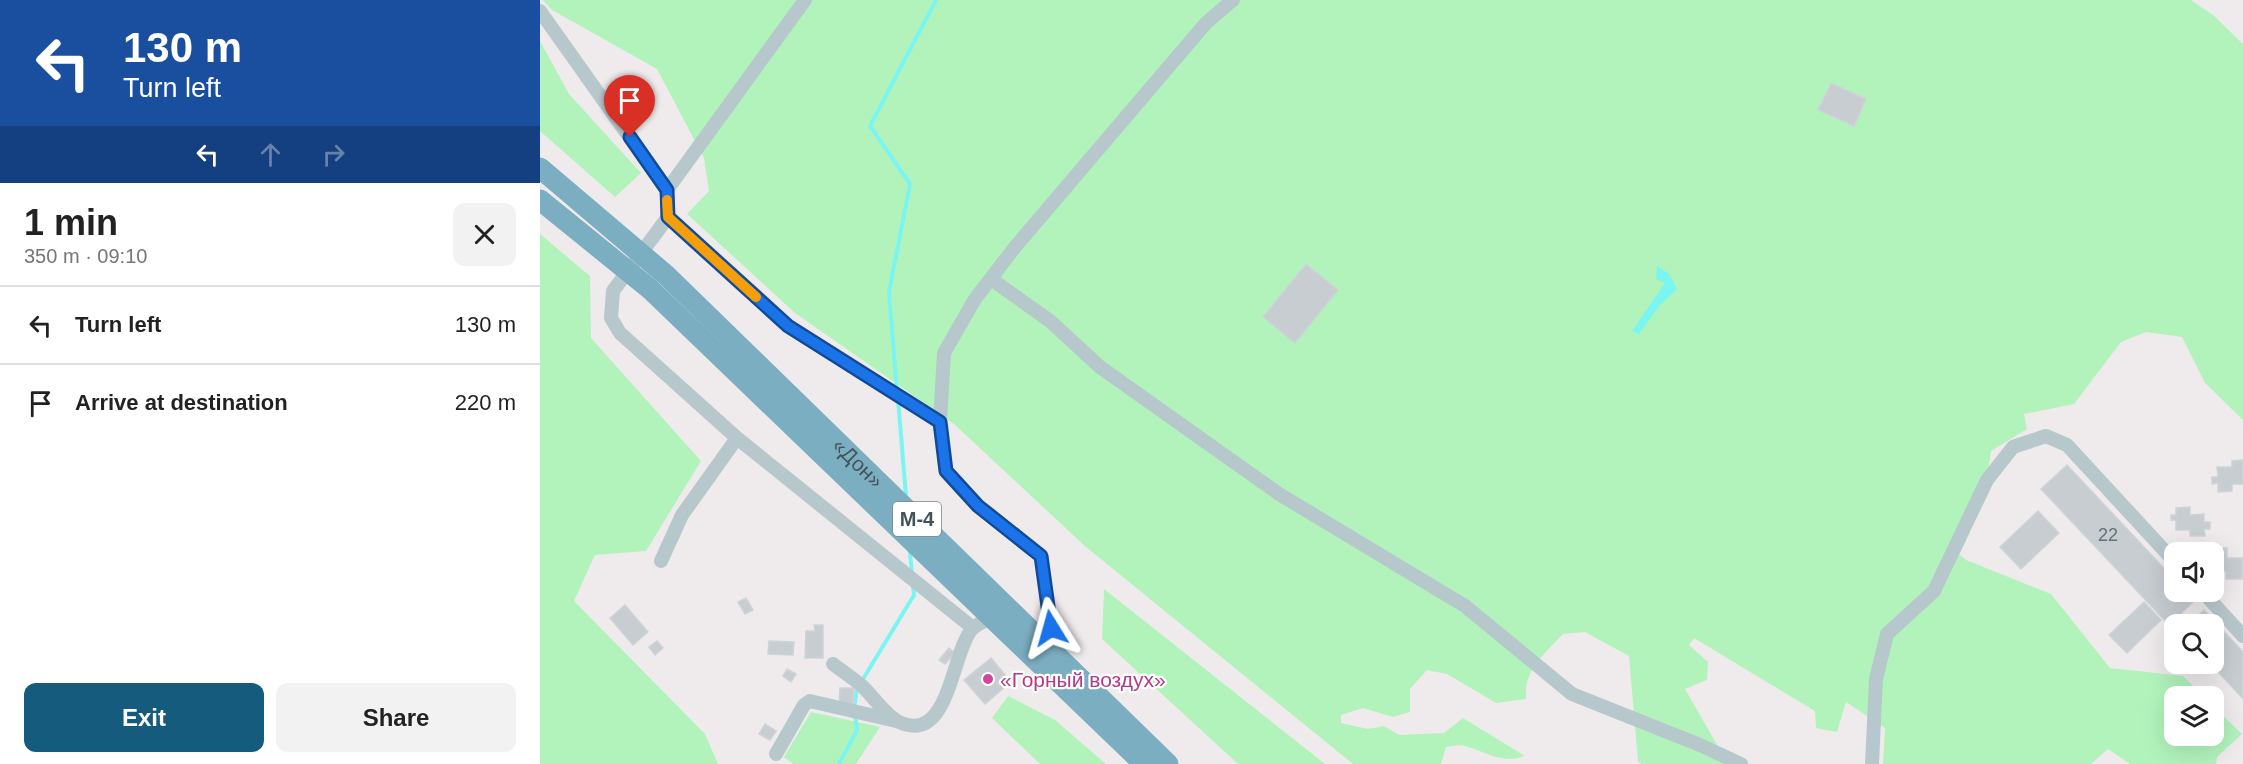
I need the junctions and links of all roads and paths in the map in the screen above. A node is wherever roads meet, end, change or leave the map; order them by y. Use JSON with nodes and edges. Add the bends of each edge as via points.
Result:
{"nodes":[{"id":1,"x":805,"y":0,"type":"edge"},
{"id":2,"x":1233,"y":0,"type":"edge"},
{"id":3,"x":540,"y":11,"type":"edge"},
{"id":4,"x":540,"y":168,"type":"edge"},
{"id":5,"x":667,"y":190,"type":"junction"},
{"id":6,"x":540,"y":200,"type":"edge"},
{"id":7,"x":668,"y":217,"type":"junction"},
{"id":8,"x":991,"y":279,"type":"junction"},
{"id":9,"x":658,"y":282,"type":"junction"},
{"id":10,"x":940,"y":422,"type":"junction"},
{"id":11,"x":737,"y":438,"type":"junction"},
{"id":12,"x":2164,"y":550,"type":"edge"},
{"id":13,"x":661,"y":561,"type":"dead end"},
{"id":14,"x":2212,"y":602,"type":"edge"},
{"id":15,"x":992,"y":617,"type":"junction"},
{"id":16,"x":973,"y":628,"type":"junction"},
{"id":17,"x":2243,"y":636,"type":"edge"},
{"id":18,"x":1045,"y":645,"type":"junction"},
{"id":19,"x":833,"y":664,"type":"dead end"},
{"id":20,"x":898,"y":722,"type":"junction"},
{"id":21,"x":776,"y":754,"type":"dead end"},
{"id":22,"x":1144,"y":764,"type":"edge"},
{"id":23,"x":1168,"y":764,"type":"edge"},
{"id":24,"x":1741,"y":764,"type":"edge"},
{"id":25,"x":1872,"y":764,"type":"edge"}],
"edges":[{"from":1,"to":5,"type":"street"},
{"from":2,"to":8,"type":"street","via":[[1206,23]]},
{"from":3,"to":5,"type":"street"},
{"from":4,"to":9,"type":"highway","name":"«Дон»","number":"М-4","via":[[609,226]]},
{"from":5,"to":7,"type":"street"},
{"from":6,"to":9,"type":"highway","name":"«Дон»","number":"М-4","via":[[596,244]]},
{"from":7,"to":10,"type":"street","via":[[788,326]]},
{"from":7,"to":11,"type":"street","via":[[614,291],[611,318],[620,333]]},
{"from":8,"to":10,"type":"street","via":[[944,353]]},
{"from":8,"to":24,"type":"street","via":[[1050,321],[1100,367],[1279,494],[1465,606],[1572,694]]},
{"from":9,"to":15,"type":"highway","name":"«Дон»","number":"М-4"},
{"from":9,"to":18,"type":"highway","name":"«Дон»","number":"М-4"},
{"from":10,"to":18,"type":"street","via":[[946,471],[978,506],[1041,556],[1051,628]]},
{"from":11,"to":13,"type":"street","via":[[682,515]]},
{"from":11,"to":16,"type":"street"},
{"from":12,"to":25,"type":"street","via":[[2067,445],[2046,436],[2013,447],[1988,480],[1934,591],[1887,634],[1876,679]]},
{"from":14,"to":17,"type":"street"},
{"from":15,"to":16,"type":"street"},
{"from":15,"to":22,"type":"highway","name":"«Дон»","number":"М-4"},
{"from":16,"to":20,"type":"street","via":[[935,717],[916,725]]},
{"from":18,"to":23,"type":"highway","name":"«Дон»","number":"М-4"},
{"from":19,"to":20,"type":"street","via":[[860,684]]},
{"from":20,"to":21,"type":"street","via":[[810,701]]}]}
